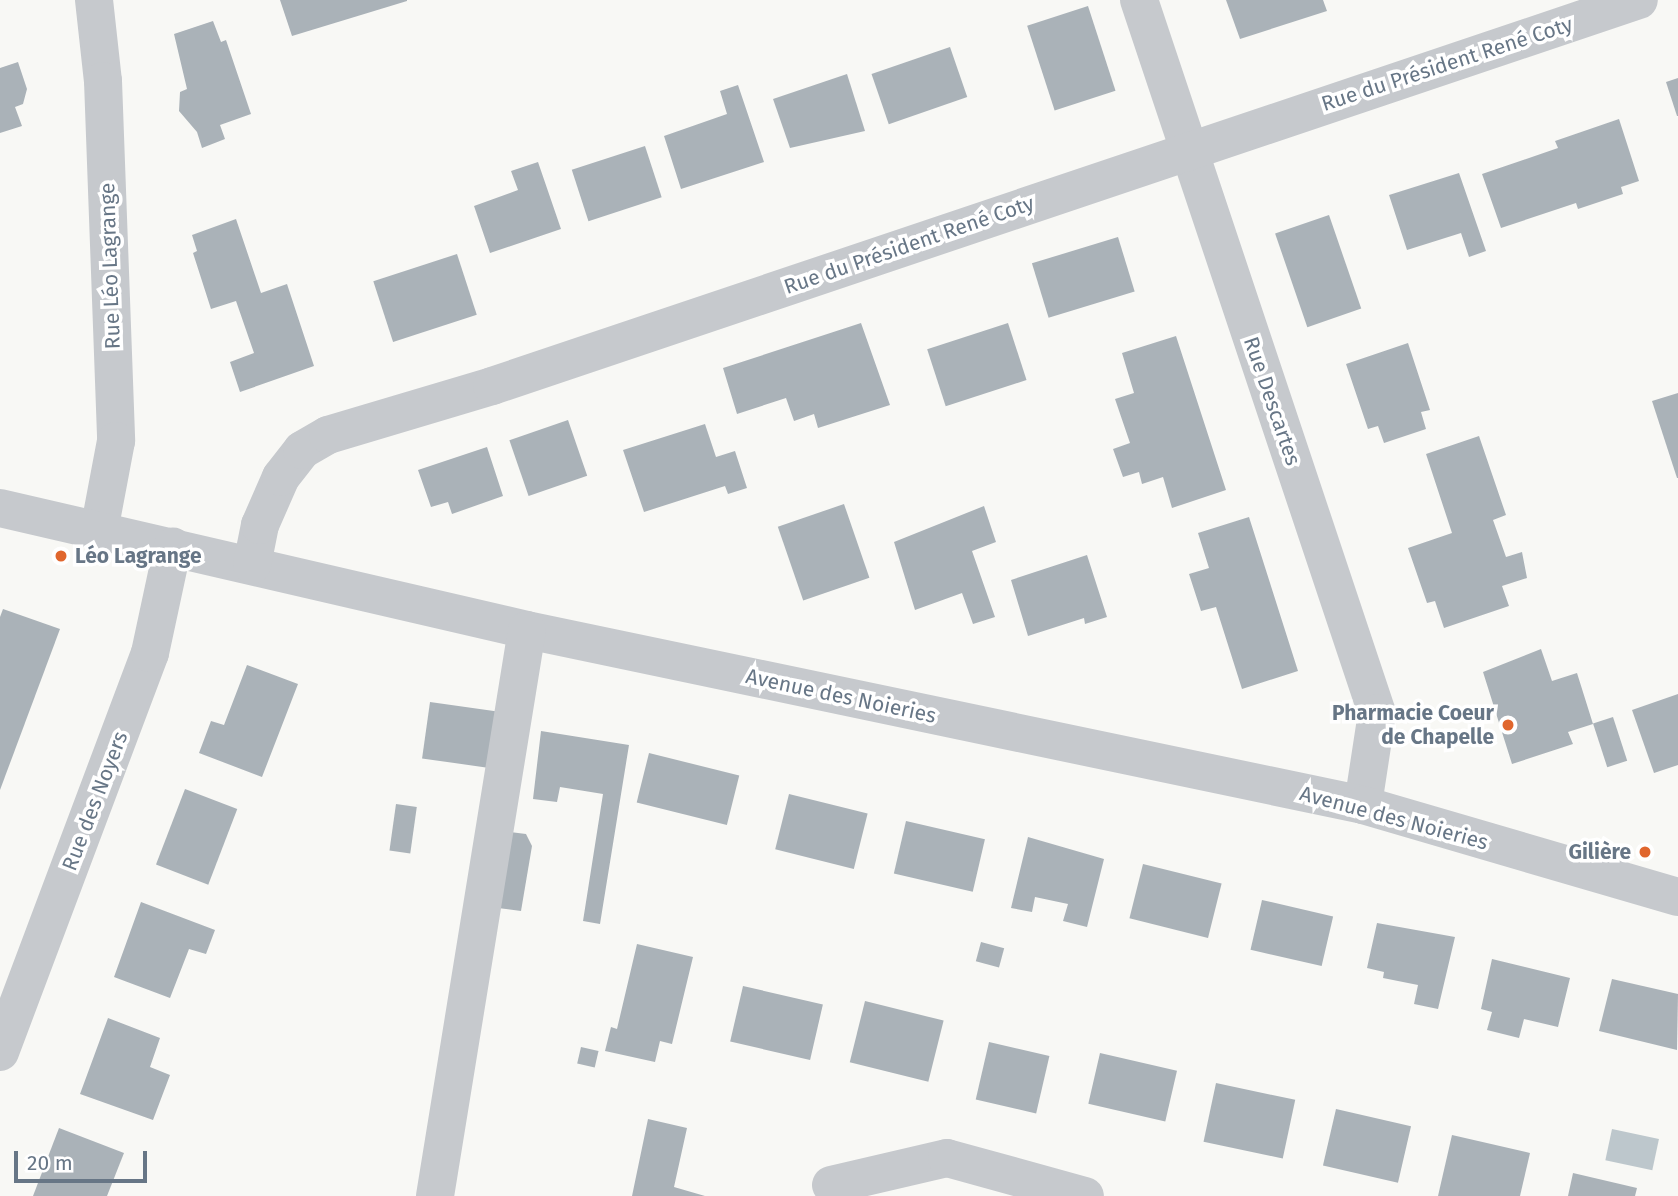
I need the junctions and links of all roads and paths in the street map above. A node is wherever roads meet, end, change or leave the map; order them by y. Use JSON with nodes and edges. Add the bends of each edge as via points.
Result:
{"nodes":[{"id":1,"x":94,"y":0,"type":"edge"},
{"id":2,"x":1139,"y":0,"type":"edge"},
{"id":3,"x":1639,"y":0,"type":"edge"},
{"id":4,"x":1188,"y":150,"type":"junction"},
{"id":5,"x":0,"y":508,"type":"edge"},
{"id":6,"x":99,"y":531,"type":"junction"},
{"id":7,"x":173,"y":546,"type":"junction"},
{"id":8,"x":252,"y":565,"type":"junction"},
{"id":9,"x":527,"y":631,"type":"junction"},
{"id":10,"x":1363,"y":805,"type":"junction"},
{"id":11,"x":1678,"y":897,"type":"edge"},
{"id":12,"x":0,"y":1052,"type":"edge"},
{"id":13,"x":831,"y":1185,"type":"dead end"},
{"id":14,"x":435,"y":1196,"type":"edge"},
{"id":15,"x":1085,"y":1196,"type":"edge"}],
"edges":[{"from":1,"to":6,"type":"street","name":"Rue Léo Lagrange","via":[[103,81],[116,441]]},
{"from":2,"to":4,"type":"street","name":"Rue Descartes"},
{"from":3,"to":4,"type":"street","name":"Rue du Président René Coty"},
{"from":4,"to":8,"type":"street","name":"Rue du Président René Coty","via":[[492,386],[328,435],[302,450],[281,477],[260,525]]},
{"from":4,"to":10,"type":"street","name":"Rue Descartes","via":[[1377,713]]},
{"from":5,"to":6,"type":"street","name":"Avenue des Noieries"},
{"from":6,"to":7,"type":"street","name":"Avenue des Noieries"},
{"from":7,"to":8,"type":"street","name":"Avenue des Noieries"},
{"from":7,"to":12,"type":"street","name":"Rue des Noyers","via":[[150,653]]},
{"from":8,"to":9,"type":"street","name":"Avenue des Noieries"},
{"from":9,"to":10,"type":"street","name":"Avenue des Noieries"},
{"from":9,"to":14,"type":"street"},
{"from":10,"to":11,"type":"street","name":"Avenue des Noieries"},
{"from":13,"to":15,"type":"street","via":[[947,1158]]}]}
